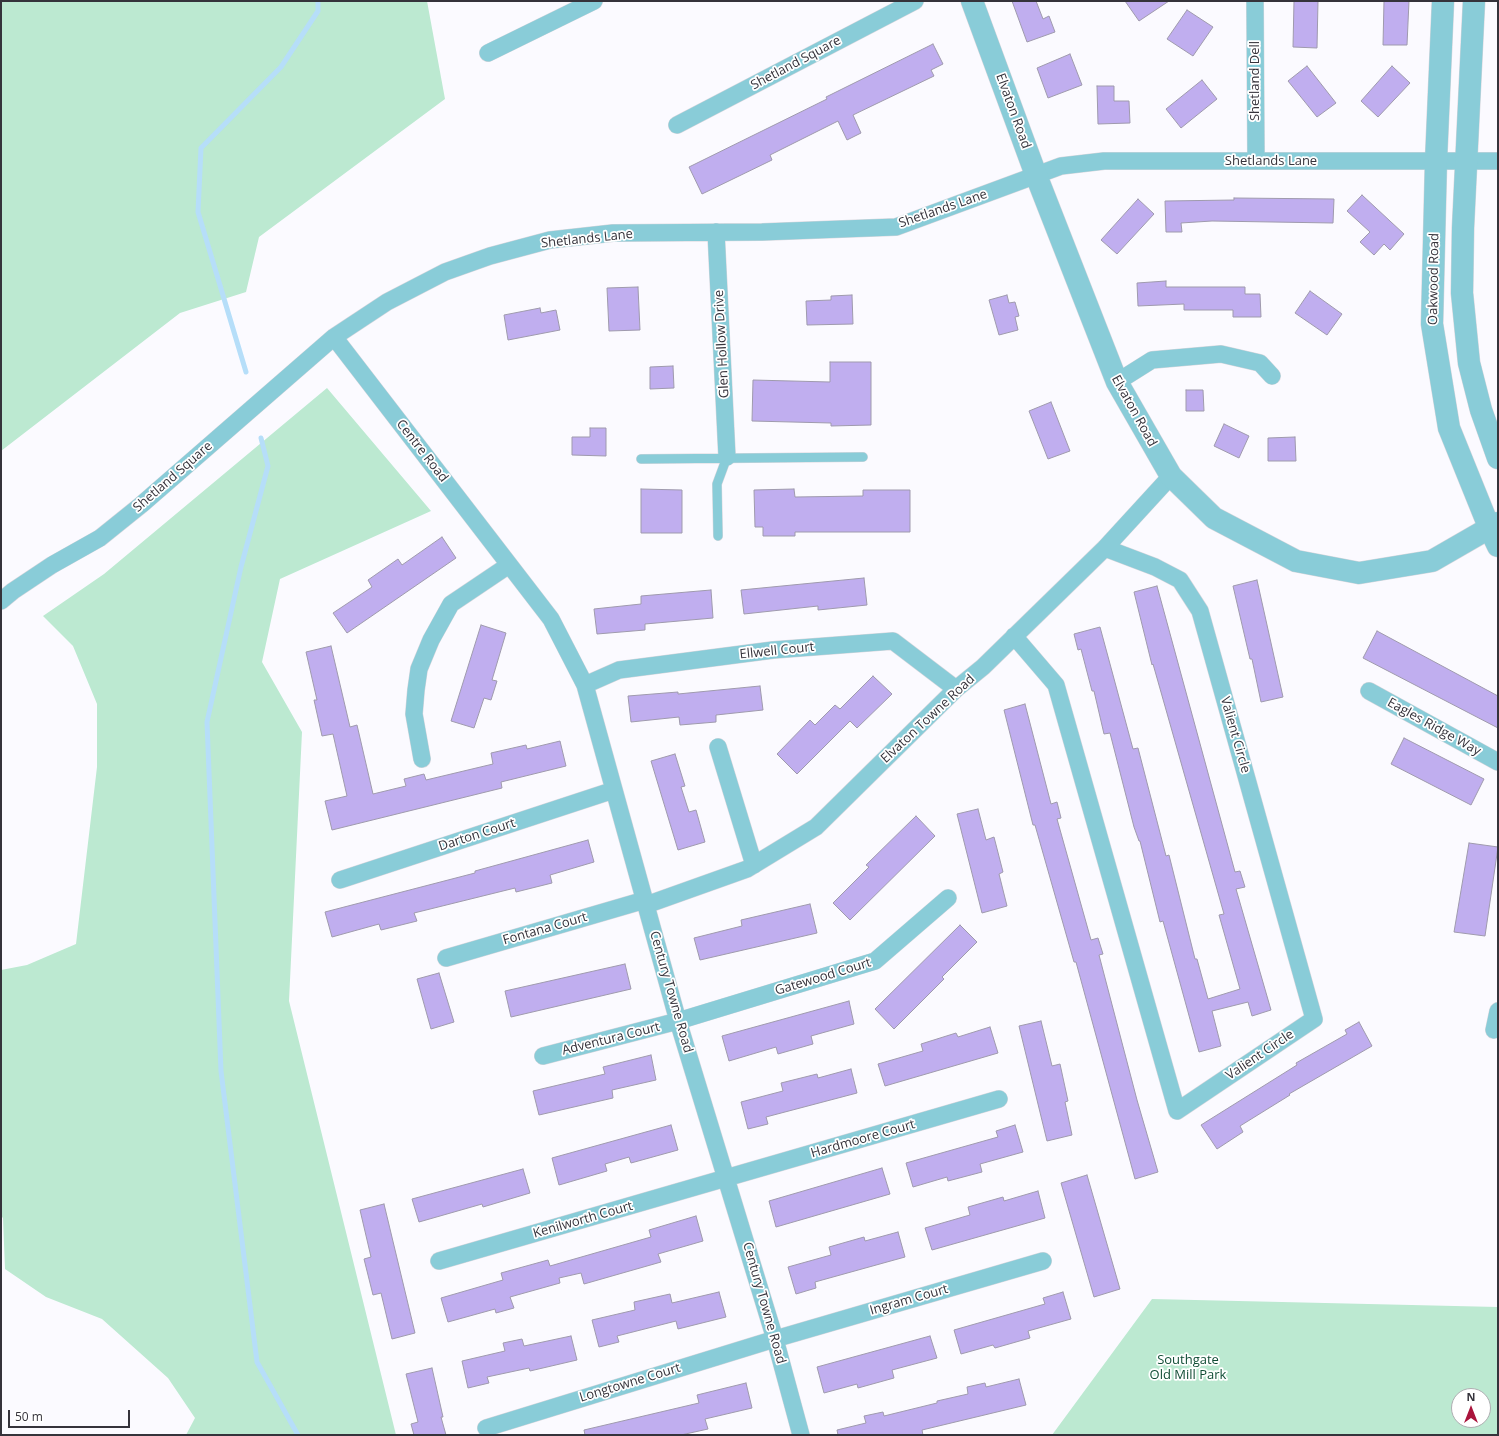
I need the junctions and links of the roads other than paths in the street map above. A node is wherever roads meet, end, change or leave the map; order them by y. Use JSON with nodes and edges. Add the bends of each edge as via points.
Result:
{"nodes":[{"id":1,"x":594,"y":1,"type":"edge"},
{"id":2,"x":915,"y":1,"type":"edge"},
{"id":3,"x":972,"y":1,"type":"edge"},
{"id":4,"x":1255,"y":1,"type":"edge"},
{"id":5,"x":1443,"y":1,"type":"edge"},
{"id":6,"x":1474,"y":1,"type":"edge"},
{"id":7,"x":488,"y":53,"type":"dead end"},
{"id":8,"x":677,"y":125,"type":"dead end"},
{"id":9,"x":1256,"y":161,"type":"junction"},
{"id":10,"x":1436,"y":161,"type":"junction"},
{"id":11,"x":1498,"y":161,"type":"edge"},
{"id":12,"x":1466,"y":162,"type":"junction"},
{"id":13,"x":1036,"y":175,"type":"junction"},
{"id":14,"x":716,"y":232,"type":"junction"},
{"id":15,"x":334,"y":337,"type":"junction"},
{"id":16,"x":1272,"y":376,"type":"dead end"},
{"id":17,"x":1116,"y":382,"type":"junction"},
{"id":18,"x":727,"y":457,"type":"junction"},
{"id":19,"x":863,"y":457,"type":"dead end"},
{"id":20,"x":1498,"y":458,"type":"edge"},
{"id":21,"x":641,"y":459,"type":"dead end"},
{"id":22,"x":1171,"y":476,"type":"junction"},
{"id":23,"x":1495,"y":532,"type":"edge"},
{"id":24,"x":718,"y":536,"type":"dead end"},
{"id":25,"x":1105,"y":548,"type":"junction"},
{"id":26,"x":509,"y":565,"type":"junction"},
{"id":27,"x":1,"y":601,"type":"edge"},
{"id":28,"x":1014,"y":636,"type":"junction"},
{"id":29,"x":585,"y":685,"type":"junction"},
{"id":30,"x":956,"y":690,"type":"junction"},
{"id":31,"x":1369,"y":691,"type":"dead end"},
{"id":32,"x":718,"y":747,"type":"dead end"},
{"id":33,"x":422,"y":759,"type":"dead end"},
{"id":34,"x":1498,"y":762,"type":"edge"},
{"id":35,"x":614,"y":790,"type":"junction"},
{"id":36,"x":754,"y":865,"type":"junction"},
{"id":37,"x":340,"y":880,"type":"dead end"},
{"id":38,"x":948,"y":898,"type":"dead end"},
{"id":39,"x":645,"y":902,"type":"junction"},
{"id":40,"x":446,"y":958,"type":"dead end"},
{"id":41,"x":1498,"y":1011,"type":"edge"},
{"id":42,"x":678,"y":1021,"type":"junction"},
{"id":43,"x":1494,"y":1030,"type":"dead end"},
{"id":44,"x":543,"y":1056,"type":"dead end"},
{"id":45,"x":998,"y":1099,"type":"dead end"},
{"id":46,"x":727,"y":1178,"type":"junction"},
{"id":47,"x":439,"y":1262,"type":"dead end"},
{"id":48,"x":1043,"y":1262,"type":"dead end"},
{"id":49,"x":775,"y":1339,"type":"junction"},
{"id":50,"x":486,"y":1428,"type":"dead end"},
{"id":51,"x":801,"y":1435,"type":"edge"}],
"edges":[{"from":1,"to":7,"type":"street"},
{"from":2,"to":8,"type":"street","name":"Shetland Square"},
{"from":3,"to":13,"type":"street","name":"Elvaton Road"},
{"from":4,"to":9,"type":"street","name":"Shetland Dell"},
{"from":5,"to":10,"type":"street","name":"Oakwood Road"},
{"from":6,"to":12,"type":"street"},
{"from":9,"to":10,"type":"street","name":"Shetlands Lane"},
{"from":9,"to":13,"type":"street","name":"Shetlands Lane","via":[[1104,161],[1061,166]]},
{"from":10,"to":12,"type":"street","name":"Shetlands Lane"},
{"from":10,"to":23,"type":"street","name":"Oakwood Road","via":[[1432,324],[1449,428]]},
{"from":11,"to":12,"type":"street","name":"Shetlands Lane"},
{"from":12,"to":20,"type":"street","via":[[1462,293],[1469,355],[1481,410]]},
{"from":13,"to":14,"type":"street","name":"Shetlands Lane","via":[[896,227]]},
{"from":13,"to":17,"type":"street","name":"Elvaton Road"},
{"from":14,"to":15,"type":"street","name":"Shetlands Lane","via":[[613,233],[550,240],[490,256],[432,278],[387,302]]},
{"from":14,"to":18,"type":"street","name":"Glen Hollow Drive"},
{"from":15,"to":26,"type":"street","name":"Centre Road"},
{"from":15,"to":27,"type":"street","name":"Shetland Square","via":[[100,538],[52,565]]},
{"from":16,"to":17,"type":"street","via":[[1260,363],[1221,354],[1152,360]]},
{"from":17,"to":22,"type":"street","name":"Elvaton Road"},
{"from":18,"to":19,"type":"lane"},
{"from":18,"to":21,"type":"lane"},
{"from":18,"to":24,"type":"lane","via":[[717,484]]},
{"from":22,"to":23,"type":"street","name":"Elvaton Road","via":[[1214,518],[1289,557],[1359,573],[1432,561]]},
{"from":22,"to":25,"type":"street","name":"Elvaton Towne Road"},
{"from":25,"to":28,"type":"street","name":"Elvaton Towne Road"},
{"from":25,"to":28,"type":"street","name":"Valient Circle","via":[[1155,567],[1180,580],[1200,611],[1314,1019],[1177,1111],[1056,685]]},
{"from":26,"to":29,"type":"street","name":"Century Towne Road","via":[[551,619]]},
{"from":26,"to":33,"type":"street","via":[[452,604],[431,640],[419,669],[414,714]]},
{"from":28,"to":30,"type":"street","name":"Elvaton Towne Road"},
{"from":29,"to":30,"type":"street","name":"Ellwell Court","via":[[619,670],[773,650],[893,641]]},
{"from":29,"to":35,"type":"street","name":"Century Towne Road"},
{"from":30,"to":36,"type":"street","name":"Elvaton Towne Road","via":[[816,827]]},
{"from":31,"to":34,"type":"street","name":"Eagles Ridge Way"},
{"from":32,"to":36,"type":"street"},
{"from":35,"to":37,"type":"street","name":"Darton Court"},
{"from":35,"to":39,"type":"street","name":"Century Towne Road"},
{"from":36,"to":39,"type":"street","name":"Elvaton Towne Road"},
{"from":38,"to":42,"type":"street","name":"Gatewood Court","via":[[875,961]]},
{"from":39,"to":40,"type":"street","name":"Fontana Court"},
{"from":39,"to":42,"type":"street","name":"Century Towne Road"},
{"from":41,"to":43,"type":"street"},
{"from":42,"to":44,"type":"street","name":"Adventura Court"},
{"from":42,"to":46,"type":"street","name":"Century Towne Road"},
{"from":45,"to":46,"type":"street","name":"Hardmoore Court"},
{"from":46,"to":47,"type":"street","name":"Kenilworth Court"},
{"from":46,"to":49,"type":"street","name":"Century Towne Road"},
{"from":48,"to":49,"type":"street","name":"Ingram Court"},
{"from":49,"to":50,"type":"street","name":"Longtowne Court"},
{"from":49,"to":51,"type":"street","name":"Century Towne Road"}]}
